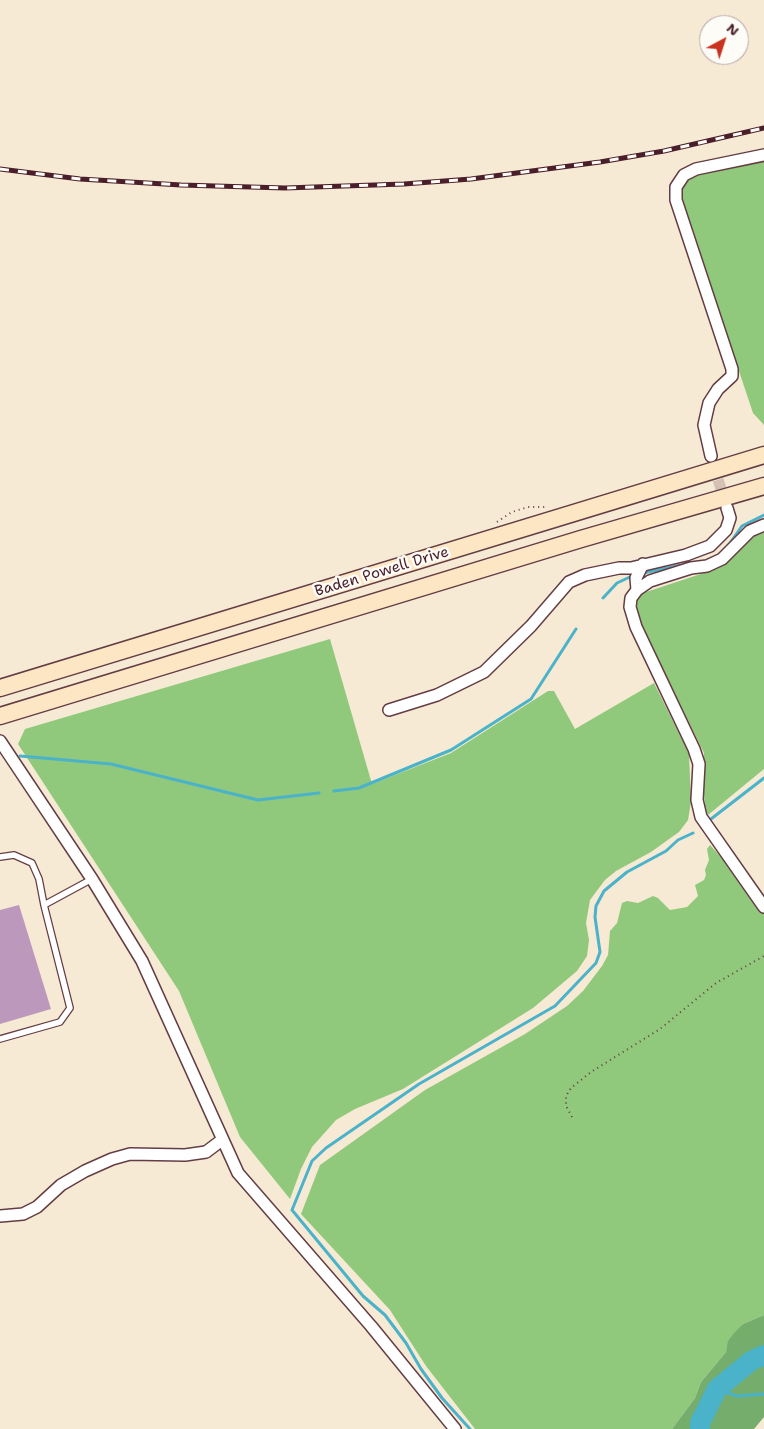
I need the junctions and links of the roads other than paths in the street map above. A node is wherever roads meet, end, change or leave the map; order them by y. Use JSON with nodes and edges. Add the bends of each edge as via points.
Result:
{"nodes":[{"id":1,"x":764,"y":155,"type":"edge"},
{"id":2,"x":764,"y":455,"type":"edge"},
{"id":3,"x":711,"y":456,"type":"tunnel mouth"},
{"id":4,"x":764,"y":486,"type":"edge"},
{"id":5,"x":727,"y":508,"type":"tunnel mouth"},
{"id":6,"x":764,"y":525,"type":"edge"},
{"id":7,"x":643,"y":564,"type":"junction"},
{"id":8,"x":637,"y":590,"type":"junction"},
{"id":9,"x":0,"y":688,"type":"edge"},
{"id":10,"x":389,"y":710,"type":"dead end"},
{"id":11,"x":0,"y":716,"type":"edge"},
{"id":12,"x":0,"y":740,"type":"edge"},
{"id":13,"x":0,"y":857,"type":"edge"},
{"id":14,"x":92,"y":879,"type":"junction"},
{"id":15,"x":44,"y":905,"type":"junction"},
{"id":16,"x":764,"y":908,"type":"edge"},
{"id":17,"x":0,"y":1039,"type":"edge"},
{"id":18,"x":222,"y":1140,"type":"junction"},
{"id":19,"x":0,"y":1216,"type":"edge"},
{"id":20,"x":455,"y":1429,"type":"edge"}],
"edges":[{"from":1,"to":3,"type":"street","via":[[696,169],[684,175],[676,187],[676,200],[732,369],[732,376],[709,403],[704,426]]},
{"from":2,"to":9,"type":"main road","name":"Baden Powell Drive"},
{"from":4,"to":11,"type":"main road","name":"Baden Powell Drive"},
{"from":5,"to":7,"type":"street","via":[[730,518],[726,530],[710,546]]},
{"from":6,"to":8,"type":"street","via":[[750,531],[722,559],[650,582]]},
{"from":7,"to":8,"type":"street","via":[[636,578]]},
{"from":7,"to":10,"type":"street","via":[[585,575],[569,582],[532,626],[484,672],[437,695]]},
{"from":8,"to":16,"type":"street","via":[[631,598],[632,618],[699,764],[697,800],[701,817]]},
{"from":12,"to":14,"type":"street"},
{"from":13,"to":15,"type":"lane","via":[[14,855],[32,863]]},
{"from":14,"to":15,"type":"lane"},
{"from":14,"to":18,"type":"street","via":[[155,984]]},
{"from":15,"to":17,"type":"lane","via":[[70,1008],[60,1022]]},
{"from":18,"to":19,"type":"street","via":[[206,1152],[130,1154],[112,1159],[62,1185],[37,1208],[23,1214]]},
{"from":18,"to":20,"type":"street","via":[[238,1174],[371,1326]]}]}
